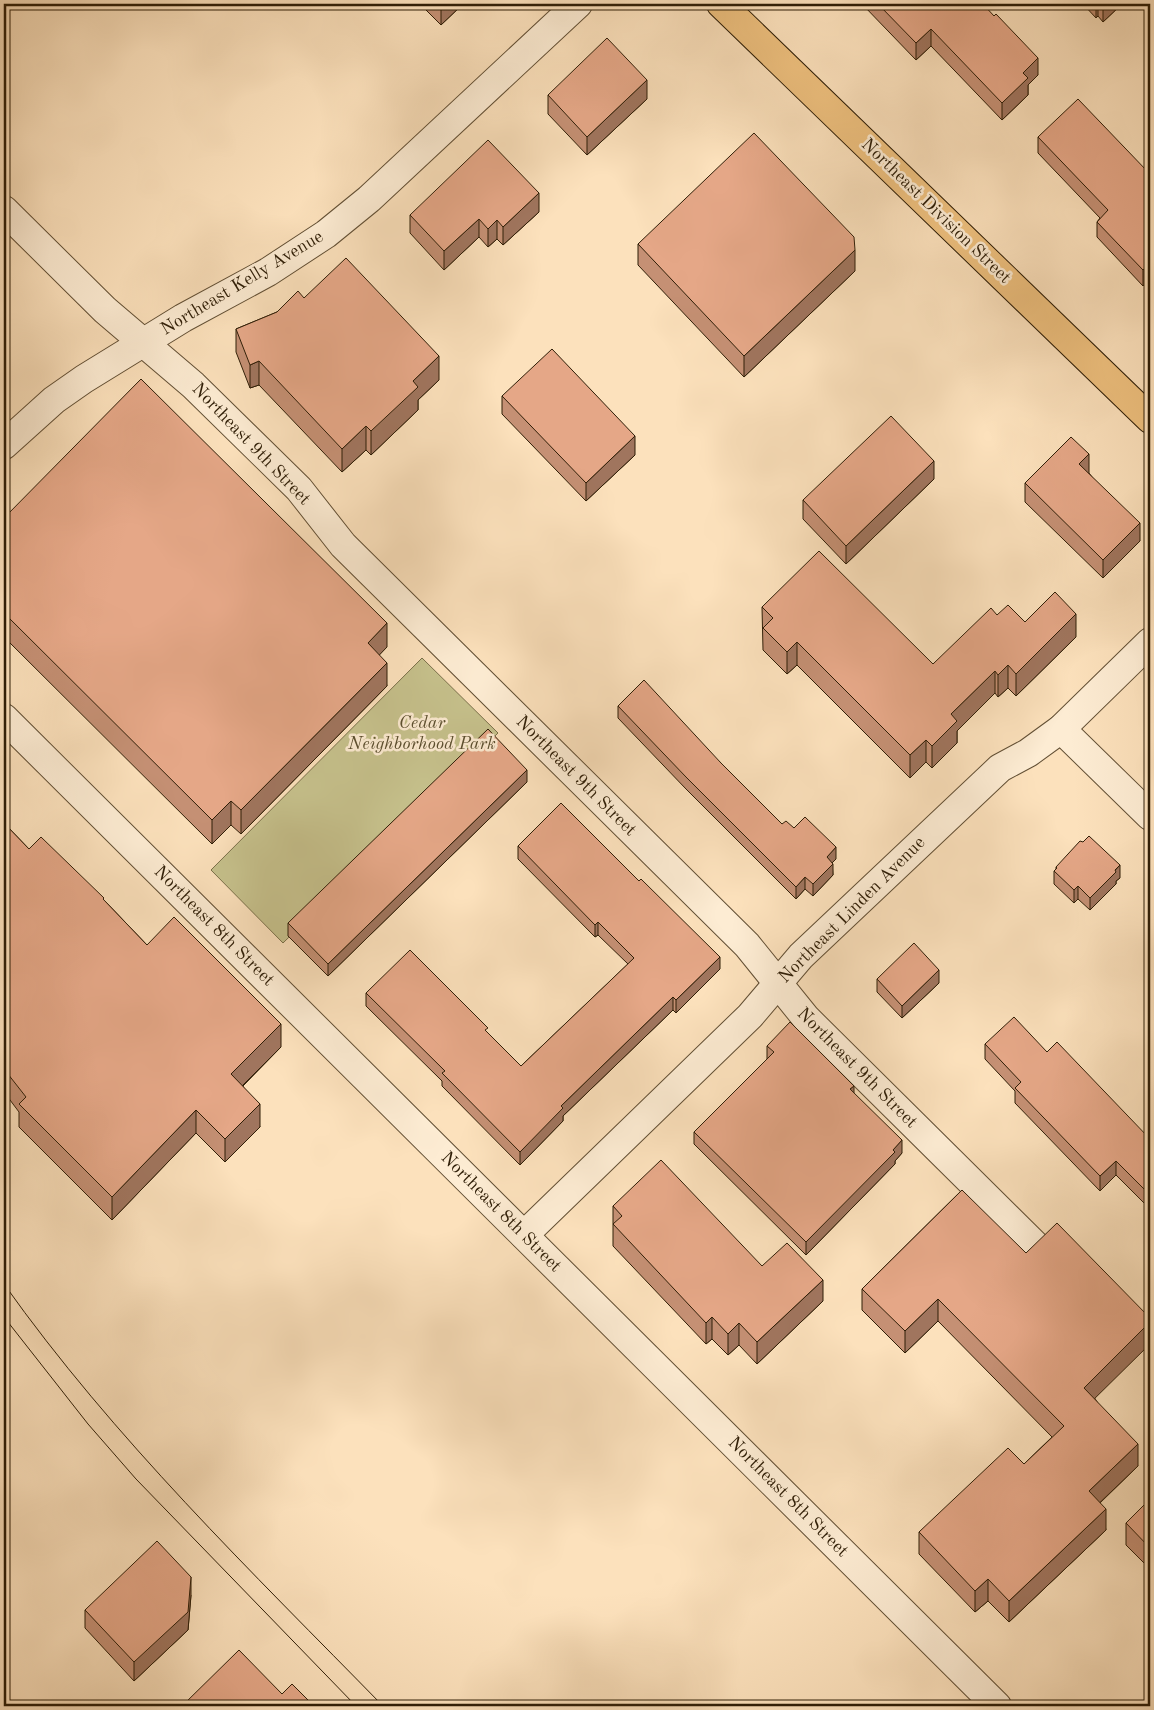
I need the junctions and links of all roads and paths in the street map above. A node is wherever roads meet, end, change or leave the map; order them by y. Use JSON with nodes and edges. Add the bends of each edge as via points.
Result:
{"nodes":[{"id":1,"x":578,"y":4,"type":"edge"},
{"id":2,"x":721,"y":4,"type":"edge"},
{"id":3,"x":4,"y":210,"type":"edge"},
{"id":4,"x":143,"y":342,"type":"junction"},
{"id":5,"x":1150,"y":419,"type":"edge"},
{"id":6,"x":4,"y":445,"type":"edge"},
{"id":7,"x":1150,"y":642,"type":"edge"},
{"id":8,"x":4,"y":718,"type":"edge"},
{"id":9,"x":1061,"y":729,"type":"junction"},
{"id":10,"x":1150,"y":816,"type":"edge"},
{"id":11,"x":778,"y":983,"type":"junction"},
{"id":12,"x":524,"y":1235,"type":"junction"},
{"id":13,"x":1035,"y":1245,"type":"edge"},
{"id":14,"x":997,"y":1706,"type":"edge"}],
"edges":[{"from":1,"to":4,"type":"street","name":"Northeast Kelly Avenue","via":[[369,199],[326,234],[268,272]]},
{"from":2,"to":5,"type":"main road","name":"Northeast Division Street"},
{"from":3,"to":4,"type":"street","name":"Northeast 9th Street","via":[[105,310]]},
{"from":4,"to":6,"type":"street","name":"Northeast Kelly Avenue","via":[[54,400]]},
{"from":4,"to":11,"type":"street","name":"Northeast 9th Street","via":[[194,385],[299,489],[343,545],[747,946]]},
{"from":7,"to":9,"type":"street","name":"Northeast Linden Avenue"},
{"from":8,"to":12,"type":"street","name":"Northeast 8th Street"},
{"from":9,"to":10,"type":"street"},
{"from":9,"to":11,"type":"street","name":"Northeast Linden Avenue","via":[[1000,768],[801,956]]},
{"from":11,"to":12,"type":"street","name":"Northeast Linden Avenue","via":[[750,1016]]},
{"from":11,"to":13,"type":"street","name":"Northeast 9th Street","via":[[806,1018]]},
{"from":12,"to":14,"type":"street","name":"Northeast 8th Street"}]}
